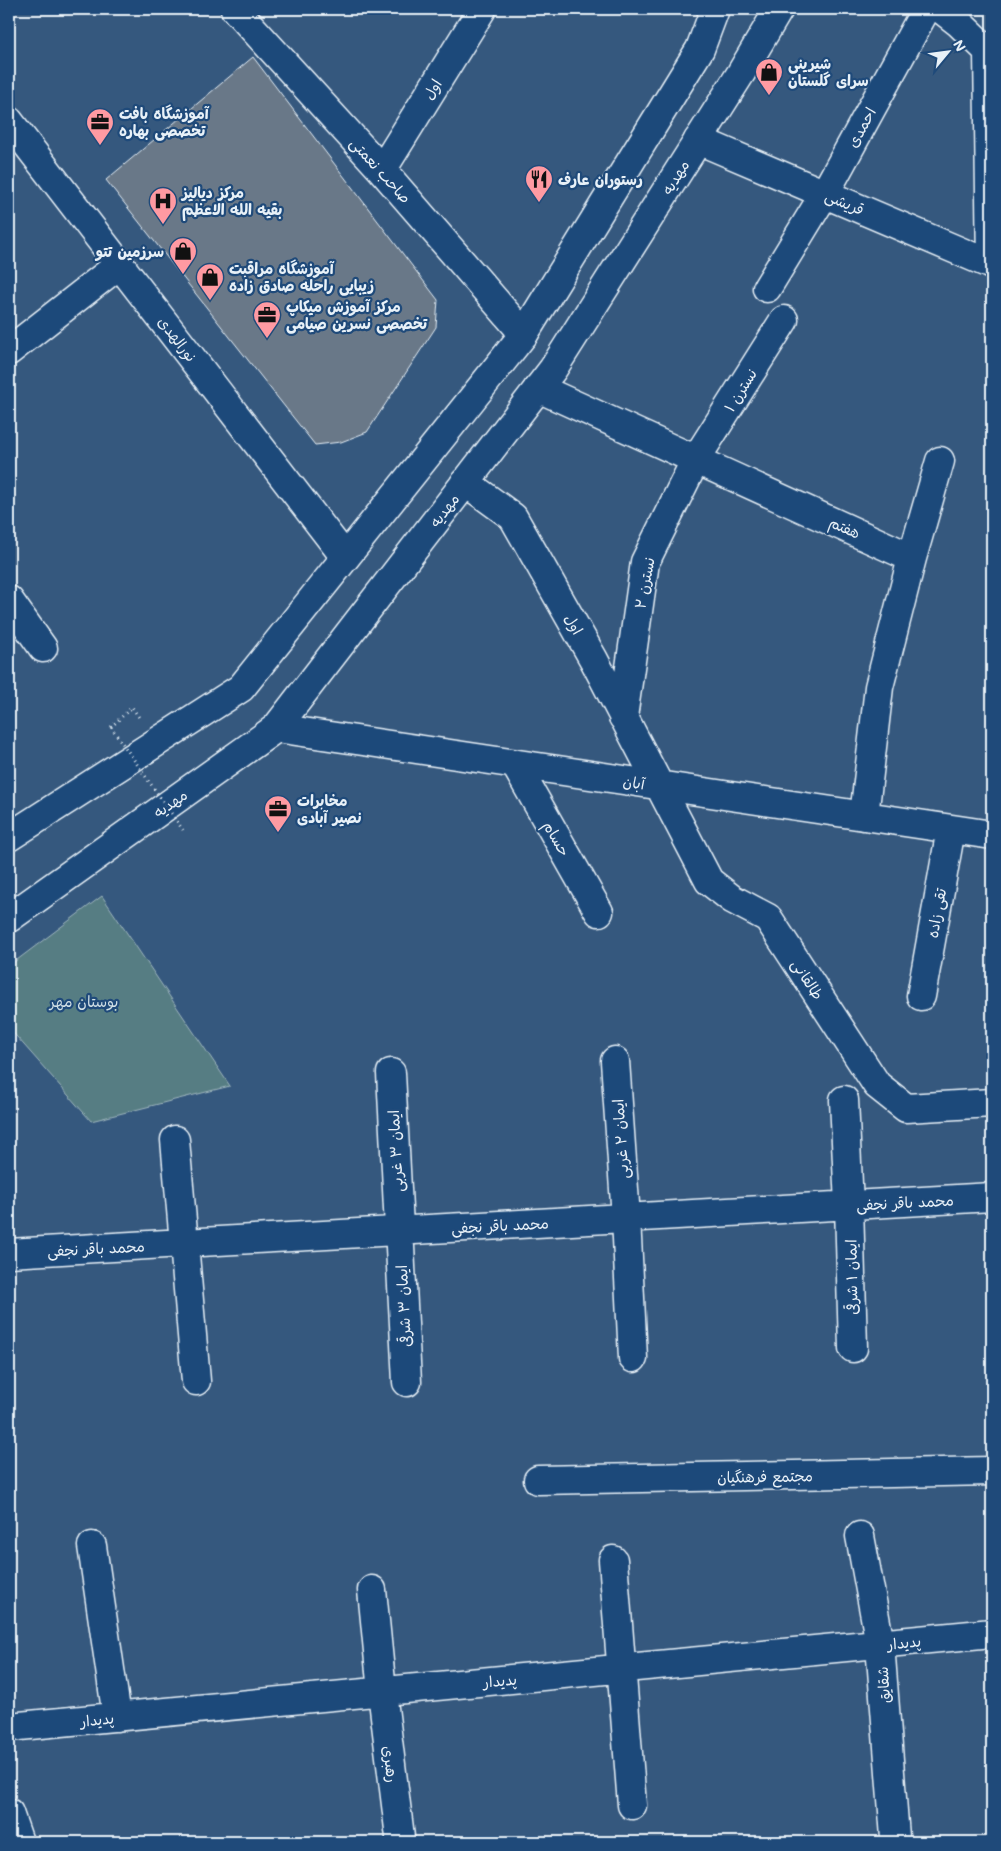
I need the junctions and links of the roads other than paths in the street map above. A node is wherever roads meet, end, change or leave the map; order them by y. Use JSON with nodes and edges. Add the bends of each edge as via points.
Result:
{"nodes":[{"id":1,"x":235,"y":9,"type":"edge"},
{"id":2,"x":482,"y":9,"type":"edge"},
{"id":3,"x":715,"y":9,"type":"edge"},
{"id":4,"x":779,"y":9,"type":"edge"},
{"id":5,"x":926,"y":9,"type":"edge"},
{"id":6,"x":941,"y":9,"type":"edge"},
{"id":7,"x":9,"y":121,"type":"edge"},
{"id":8,"x":698,"y":140,"type":"junction"},
{"id":9,"x":382,"y":170,"type":"junction"},
{"id":10,"x":825,"y":193,"type":"junction"},
{"id":11,"x":120,"y":264,"type":"junction"},
{"id":12,"x":992,"y":265,"type":"edge"},
{"id":13,"x":767,"y":288,"type":"dead end"},
{"id":14,"x":784,"y":320,"type":"dead end"},
{"id":15,"x":524,"y":334,"type":"junction"},
{"id":16,"x":9,"y":351,"type":"edge"},
{"id":17,"x":538,"y":388,"type":"junction"},
{"id":18,"x":696,"y":459,"type":"junction"},
{"id":19,"x":940,"y":461,"type":"dead end"},
{"id":20,"x":465,"y":482,"type":"junction"},
{"id":21,"x":345,"y":557,"type":"junction"},
{"id":22,"x":912,"y":558,"type":"junction"},
{"id":23,"x":9,"y":600,"type":"edge"},
{"id":24,"x":43,"y":648,"type":"dead end"},
{"id":25,"x":623,"y":717,"type":"junction"},
{"id":26,"x":276,"y":728,"type":"junction"},
{"id":27,"x":515,"y":764,"type":"junction"},
{"id":28,"x":659,"y":786,"type":"junction"},
{"id":29,"x":864,"y":816,"type":"junction"},
{"id":30,"x":951,"y":829,"type":"junction"},
{"id":31,"x":992,"y":835,"type":"edge"},
{"id":32,"x":9,"y":837,"type":"edge"},
{"id":33,"x":599,"y":912,"type":"dead end"},
{"id":34,"x":9,"y":918,"type":"edge"},
{"id":35,"x":921,"y":996,"type":"dead end"},
{"id":36,"x":615,"y":1061,"type":"dead end"},
{"id":37,"x":391,"y":1073,"type":"dead end"},
{"id":38,"x":844,"y":1100,"type":"dead end"},
{"id":39,"x":992,"y":1103,"type":"edge"},
{"id":40,"x":175,"y":1140,"type":"dead end"},
{"id":41,"x":992,"y":1197,"type":"edge"},
{"id":42,"x":849,"y":1205,"type":"junction"},
{"id":43,"x":626,"y":1218,"type":"junction"},
{"id":44,"x":399,"y":1230,"type":"junction"},
{"id":45,"x":183,"y":1243,"type":"junction"},
{"id":46,"x":9,"y":1253,"type":"edge"},
{"id":47,"x":853,"y":1348,"type":"dead end"},
{"id":48,"x":633,"y":1358,"type":"dead end"},
{"id":49,"x":196,"y":1381,"type":"dead end"},
{"id":50,"x":407,"y":1382,"type":"dead end"},
{"id":51,"x":992,"y":1472,"type":"edge"},
{"id":52,"x":538,"y":1480,"type":"dead end"},
{"id":53,"x":860,"y":1536,"type":"dead end"},
{"id":54,"x":92,"y":1546,"type":"dead end"},
{"id":55,"x":613,"y":1560,"type":"dead end"},
{"id":56,"x":372,"y":1590,"type":"dead end"},
{"id":57,"x":992,"y":1633,"type":"edge"},
{"id":58,"x":880,"y":1644,"type":"junction"},
{"id":59,"x":622,"y":1668,"type":"junction"},
{"id":60,"x":382,"y":1692,"type":"junction"},
{"id":61,"x":117,"y":1717,"type":"junction"},
{"id":62,"x":9,"y":1727,"type":"edge"},
{"id":63,"x":632,"y":1805,"type":"dead end"},
{"id":64,"x":9,"y":1813,"type":"edge"},
{"id":65,"x":400,"y":1837,"type":"dead end"},
{"id":66,"x":895,"y":1837,"type":"dead end"},
{"id":67,"x":19,"y":1842,"type":"edge"}],
"edges":[{"from":1,"to":9,"type":"street","name":"صاحب نعمتی"},
{"from":2,"to":9,"type":"street","name":"اول"},
{"from":3,"to":15,"type":"street","via":[[700,49]]},
{"from":4,"to":8,"type":"street","name":"مهدیه"},
{"from":5,"to":10,"type":"street","name":"احمدی"},
{"from":6,"to":12,"type":"street","via":[[988,51]]},
{"from":7,"to":11,"type":"street","name":"نورالهدی"},
{"from":8,"to":10,"type":"street","name":"قریشی"},
{"from":8,"to":17,"type":"street","name":"مهدیه"},
{"from":9,"to":15,"type":"street","name":"صاحب نعمتی"},
{"from":10,"to":12,"type":"street","name":"قریشی"},
{"from":10,"to":13,"type":"street","name":"احمدی"},
{"from":11,"to":16,"type":"street"},
{"from":11,"to":21,"type":"street","name":"نورالهدی"},
{"from":14,"to":18,"type":"street","name":"نسترن ۱"},
{"from":15,"to":21,"type":"street"},
{"from":17,"to":18,"type":"street","name":"هفتم"},
{"from":17,"to":20,"type":"street","name":"مهدیه"},
{"from":18,"to":22,"type":"street","name":"هفتم"},
{"from":18,"to":25,"type":"street","name":"نسترن ۲","via":[[645,562]]},
{"from":19,"to":22,"type":"street"},
{"from":20,"to":25,"type":"street","name":"اول","via":[[513,517]]},
{"from":20,"to":26,"type":"street","name":"مهدیه"},
{"from":21,"to":32,"type":"street","via":[[241,688]]},
{"from":22,"to":29,"type":"street","via":[[879,688]]},
{"from":23,"to":24,"type":"street"},
{"from":25,"to":28,"type":"street","name":"اول"},
{"from":26,"to":27,"type":"street","name":"آبان"},
{"from":26,"to":34,"type":"street","name":"مهدیه"},
{"from":27,"to":28,"type":"street","name":"آبان"},
{"from":27,"to":33,"type":"street","name":"حسام"},
{"from":28,"to":29,"type":"street","name":"آبان"},
{"from":28,"to":39,"type":"street","name":"طالقانی","via":[[709,881],[732,899],[768,918],[877,1085],[906,1108]]},
{"from":29,"to":30,"type":"street","name":"آبان"},
{"from":30,"to":31,"type":"street","name":"آبان"},
{"from":30,"to":35,"type":"street","name":"تقی زاده"},
{"from":36,"to":43,"type":"street","name":"ایمان ۲ غربی"},
{"from":37,"to":44,"type":"street","name":"ایمان ۳ غربی"},
{"from":38,"to":42,"type":"street","name":"ایمان ۱ شرقی"},
{"from":40,"to":45,"type":"street"},
{"from":41,"to":42,"type":"street","name":"محمد باقر نجفی"},
{"from":42,"to":43,"type":"street","name":"محمد باقر نجفی"},
{"from":42,"to":47,"type":"street","name":"ایمان ۱ شرقی"},
{"from":43,"to":44,"type":"street","name":"محمد باقر نجفی"},
{"from":43,"to":48,"type":"street","name":"ایمان ۲ غربی"},
{"from":44,"to":45,"type":"street","name":"محمد باقر نجفی"},
{"from":44,"to":50,"type":"street","name":"ایمان ۳ شرقی"},
{"from":45,"to":46,"type":"street","name":"محمد باقر نجفی"},
{"from":45,"to":49,"type":"street"},
{"from":51,"to":52,"type":"street","name":"مجتمع فرهنگیان"},
{"from":53,"to":58,"type":"street","name":"شقایق"},
{"from":54,"to":61,"type":"street"},
{"from":55,"to":59,"type":"street"},
{"from":56,"to":60,"type":"street","name":"رهبری"},
{"from":57,"to":58,"type":"street","name":"پدیدار"},
{"from":58,"to":59,"type":"street","name":"پدیدار"},
{"from":58,"to":66,"type":"street","name":"شقایق"},
{"from":59,"to":60,"type":"street","name":"پدیدار"},
{"from":59,"to":63,"type":"street"},
{"from":60,"to":61,"type":"street","name":"پدیدار"},
{"from":60,"to":65,"type":"street","name":"رهبری"},
{"from":61,"to":62,"type":"street","name":"پدیدار"},
{"from":64,"to":67,"type":"street"}]}
